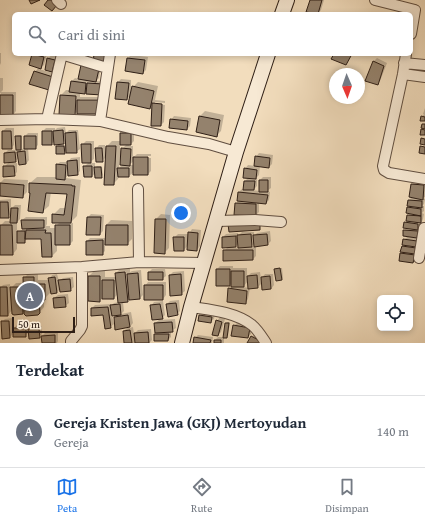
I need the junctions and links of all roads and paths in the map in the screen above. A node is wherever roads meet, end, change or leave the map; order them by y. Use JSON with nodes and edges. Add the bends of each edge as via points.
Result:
{"nodes":[{"id":1,"x":287,"y":0,"type":"edge"},
{"id":2,"x":375,"y":0,"type":"edge"},
{"id":3,"x":399,"y":3,"type":"edge"},
{"id":4,"x":420,"y":10,"type":"edge"},
{"id":5,"x":283,"y":12,"type":"edge"},
{"id":6,"x":413,"y":29,"type":"edge"},
{"id":7,"x":61,"y":56,"type":"edge"},
{"id":8,"x":68,"y":56,"type":"edge"},
{"id":9,"x":110,"y":56,"type":"edge"},
{"id":10,"x":267,"y":56,"type":"edge"},
{"id":11,"x":405,"y":59,"type":"edge"},
{"id":12,"x":425,"y":65,"type":"edge"},
{"id":13,"x":107,"y":68,"type":"junction"},
{"id":14,"x":403,"y":74,"type":"junction"},
{"id":15,"x":425,"y":77,"type":"edge"},
{"id":16,"x":46,"y":119,"type":"junction"},
{"id":17,"x":0,"y":120,"type":"edge"},
{"id":18,"x":100,"y":121,"type":"junction"},
{"id":19,"x":236,"y":152,"type":"junction"},
{"id":20,"x":425,"y":179,"type":"edge"},
{"id":21,"x":138,"y":189,"type":"dead end"},
{"id":22,"x":217,"y":221,"type":"junction"},
{"id":23,"x":281,"y":222,"type":"dead end"},
{"id":24,"x":425,"y":228,"type":"edge"},
{"id":25,"x":419,"y":258,"type":"dead end"},
{"id":26,"x":139,"y":262,"type":"junction"},
{"id":27,"x":204,"y":263,"type":"junction"},
{"id":28,"x":82,"y":266,"type":"junction"},
{"id":29,"x":0,"y":270,"type":"edge"},
{"id":30,"x":191,"y":307,"type":"junction"},
{"id":31,"x":71,"y":343,"type":"edge"},
{"id":32,"x":182,"y":343,"type":"edge"},
{"id":33,"x":266,"y":343,"type":"edge"}],
"edges":[{"from":1,"to":5,"type":"street"},
{"from":2,"to":3,"type":"street"},
{"from":3,"to":4,"type":"street"},
{"from":4,"to":6,"type":"street"},
{"from":7,"to":16,"type":"street"},
{"from":8,"to":13,"type":"street"},
{"from":9,"to":13,"type":"street"},
{"from":10,"to":19,"type":"street"},
{"from":11,"to":12,"type":"street"},
{"from":11,"to":14,"type":"street"},
{"from":13,"to":18,"type":"street"},
{"from":14,"to":15,"type":"street"},
{"from":14,"to":20,"type":"street","via":[[383,166],[389,173]]},
{"from":16,"to":17,"type":"street"},
{"from":16,"to":18,"type":"street"},
{"from":18,"to":19,"type":"street"},
{"from":19,"to":22,"type":"street"},
{"from":21,"to":26,"type":"street"},
{"from":22,"to":23,"type":"street"},
{"from":22,"to":27,"type":"street"},
{"from":24,"to":25,"type":"street"},
{"from":26,"to":27,"type":"street"},
{"from":26,"to":28,"type":"street"},
{"from":27,"to":30,"type":"street"},
{"from":28,"to":29,"type":"street"},
{"from":28,"to":31,"type":"street","via":[[82,326]]},
{"from":30,"to":32,"type":"street"},
{"from":30,"to":33,"type":"street","via":[[240,318],[253,326]]}]}
